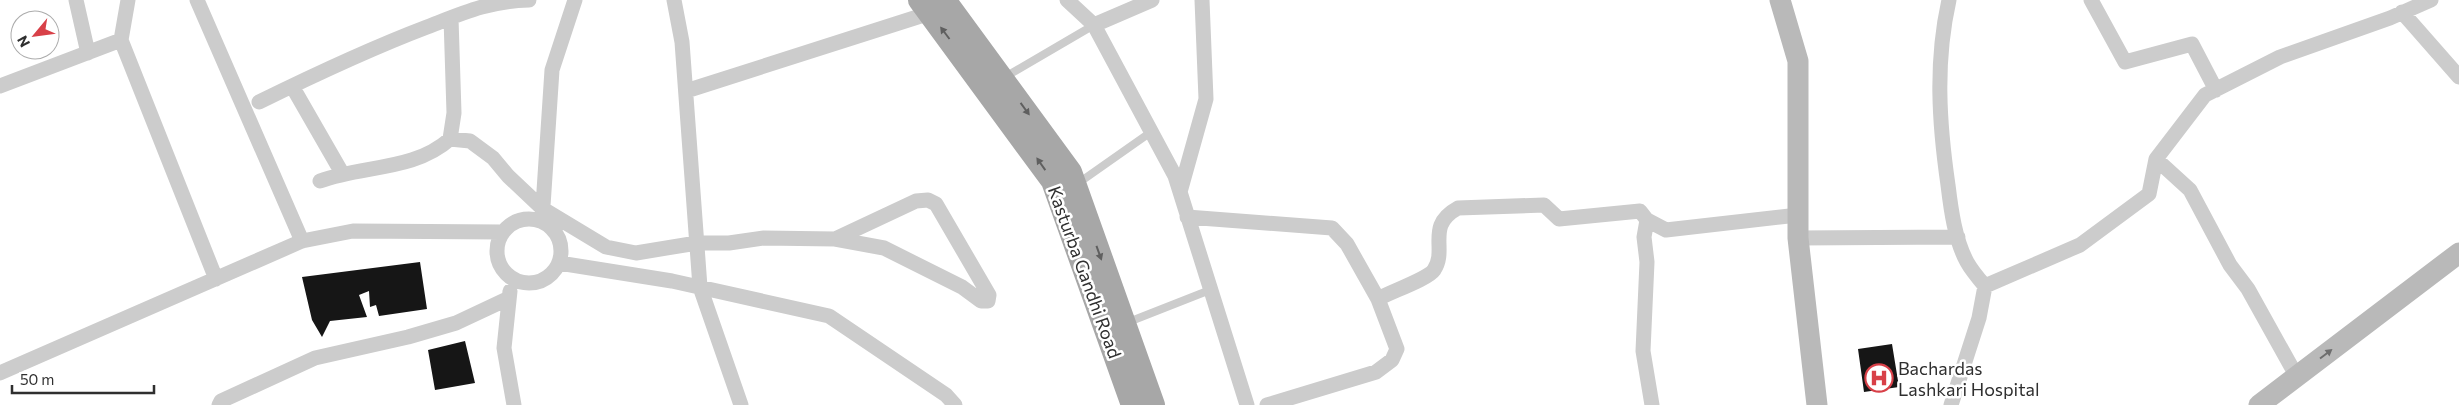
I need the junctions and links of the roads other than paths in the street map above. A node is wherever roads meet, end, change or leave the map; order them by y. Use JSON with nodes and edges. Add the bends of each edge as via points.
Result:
{"nodes":[{"id":1,"x":76,"y":0,"type":"edge"},
{"id":2,"x":128,"y":0,"type":"edge"},
{"id":3,"x":197,"y":0,"type":"edge"},
{"id":4,"x":529,"y":0,"type":"edge"},
{"id":5,"x":576,"y":0,"type":"edge"},
{"id":6,"x":674,"y":0,"type":"edge"},
{"id":7,"x":1067,"y":0,"type":"edge"},
{"id":8,"x":1152,"y":0,"type":"edge"},
{"id":9,"x":1202,"y":0,"type":"edge"},
{"id":10,"x":1780,"y":0,"type":"edge"},
{"id":11,"x":1949,"y":0,"type":"edge"},
{"id":12,"x":2091,"y":0,"type":"edge"},
{"id":13,"x":2431,"y":0,"type":"edge"},
{"id":14,"x":931,"y":4,"type":"edge"},
{"id":15,"x":2402,"y":12,"type":"junction"},
{"id":16,"x":451,"y":18,"type":"junction"},
{"id":17,"x":1094,"y":25,"type":"junction"},
{"id":18,"x":121,"y":40,"type":"junction"},
{"id":19,"x":88,"y":52,"type":"junction"},
{"id":20,"x":2459,"y":77,"type":"edge"},
{"id":21,"x":1003,"y":78,"type":"junction"},
{"id":22,"x":0,"y":86,"type":"edge"},
{"id":23,"x":292,"y":86,"type":"junction"},
{"id":24,"x":2216,"y":90,"type":"junction"},
{"id":25,"x":686,"y":91,"type":"junction"},
{"id":26,"x":258,"y":102,"type":"dead end"},
{"id":27,"x":1151,"y":132,"type":"junction"},
{"id":28,"x":450,"y":139,"type":"junction"},
{"id":29,"x":2156,"y":159,"type":"junction"},
{"id":30,"x":342,"y":173,"type":"junction"},
{"id":31,"x":320,"y":181,"type":"dead end"},
{"id":32,"x":1075,"y":186,"type":"junction"},
{"id":33,"x":1180,"y":192,"type":"junction"},
{"id":34,"x":542,"y":215,"type":"junction"},
{"id":35,"x":1798,"y":215,"type":"junction"},
{"id":36,"x":1188,"y":217,"type":"junction"},
{"id":37,"x":1647,"y":220,"type":"junction"},
{"id":38,"x":502,"y":232,"type":"junction"},
{"id":39,"x":1958,"y":236,"type":"junction"},
{"id":40,"x":1798,"y":238,"type":"junction"},
{"id":41,"x":835,"y":239,"type":"junction"},
{"id":42,"x":302,"y":241,"type":"junction"},
{"id":43,"x":697,"y":243,"type":"junction"},
{"id":44,"x":2459,"y":253,"type":"edge"},
{"id":45,"x":559,"y":263,"type":"junction"},
{"id":46,"x":216,"y":279,"type":"junction"},
{"id":47,"x":513,"y":280,"type":"junction"},
{"id":48,"x":1985,"y":286,"type":"junction"},
{"id":49,"x":700,"y":287,"type":"junction"},
{"id":50,"x":1210,"y":290,"type":"junction"},
{"id":51,"x":508,"y":299,"type":"junction"},
{"id":52,"x":1378,"y":299,"type":"junction"},
{"id":53,"x":1124,"y":324,"type":"junction"},
{"id":54,"x":0,"y":373,"type":"edge"},
{"id":55,"x":2297,"y":376,"type":"junction"},
{"id":56,"x":219,"y":405,"type":"edge"},
{"id":57,"x":514,"y":405,"type":"edge"},
{"id":58,"x":741,"y":405,"type":"edge"},
{"id":59,"x":955,"y":405,"type":"edge"},
{"id":60,"x":1133,"y":405,"type":"edge"},
{"id":61,"x":1153,"y":405,"type":"edge"},
{"id":62,"x":1247,"y":405,"type":"edge"},
{"id":63,"x":1267,"y":405,"type":"edge"},
{"id":64,"x":1652,"y":405,"type":"edge"},
{"id":65,"x":1817,"y":405,"type":"edge"},
{"id":66,"x":1951,"y":405,"type":"edge"},
{"id":67,"x":2259,"y":405,"type":"edge"}],
"edges":[{"from":1,"to":19,"type":"street"},
{"from":2,"to":18,"type":"street"},
{"from":3,"to":42,"type":"street"},
{"from":4,"to":16,"type":"street","via":[[503,0]]},
{"from":5,"to":34,"type":"street","via":[[552,70]]},
{"from":6,"to":25,"type":"street"},
{"from":7,"to":17,"type":"street"},
{"from":8,"to":17,"type":"street"},
{"from":9,"to":33,"type":"street","via":[[1206,99]]},
{"from":10,"to":35,"type":"street","via":[[1798,61]]},
{"from":11,"to":39,"type":"street","via":[[1941,34],[1939,95],[1952,215]]},
{"from":12,"to":24,"type":"street","via":[[2125,62],[2192,44]]},
{"from":13,"to":15,"type":"street"},
{"from":14,"to":21,"type":"main road","name":"Kasturba Gandhi Road"},
{"from":14,"to":25,"type":"street"},
{"from":60,"to":14,"type":"main road","name":"Kasturba Gandhi Road","one_way":true,"via":[[1053,181]]},
{"from":15,"to":20,"type":"street"},
{"from":15,"to":24,"type":"street","via":[[2280,57]]},
{"from":16,"to":23,"type":"street","via":[[371,48]]},
{"from":16,"to":28,"type":"street","via":[[454,113]]},
{"from":17,"to":21,"type":"lane"},
{"from":17,"to":27,"type":"street"},
{"from":18,"to":19,"type":"street"},
{"from":18,"to":46,"type":"street"},
{"from":19,"to":22,"type":"street"},
{"from":21,"to":32,"type":"main road","name":"Kasturba Gandhi Road","one_way":true,"via":[[1070,172]]},
{"from":23,"to":26,"type":"street"},
{"from":23,"to":30,"type":"street"},
{"from":24,"to":29,"type":"street","via":[[2205,95]]},
{"from":25,"to":43,"type":"street"},
{"from":27,"to":32,"type":"lane"},
{"from":27,"to":33,"type":"street"},
{"from":28,"to":30,"type":"street","via":[[423,158]]},
{"from":28,"to":34,"type":"street","via":[[470,141],[485,152]]},
{"from":29,"to":48,"type":"street","via":[[2149,194],[2080,245]]},
{"from":29,"to":55,"type":"street","via":[[2190,190],[2230,265],[2248,289]]},
{"from":30,"to":31,"type":"street"},
{"from":32,"to":53,"type":"main road","name":"Kasturba Gandhi Road","one_way":true},
{"from":33,"to":36,"type":"street"},
{"from":34,"to":38,"type":"street","via":[[520,219]]},
{"from":34,"to":43,"type":"street","via":[[606,247],[636,253]]},
{"from":34,"to":45,"type":"street","via":[[556,234],[561,253]]},
{"from":35,"to":37,"type":"street","via":[[1666,230]]},
{"from":35,"to":40,"type":"street"},
{"from":36,"to":50,"type":"street"},
{"from":36,"to":52,"type":"street","via":[[1332,228],[1347,244]]},
{"from":37,"to":52,"type":"street","via":[[1640,211],[1559,219],[1544,205],[1458,208],[1448,214],[1440,228],[1435,270]]},
{"from":37,"to":64,"type":"street","via":[[1642,351]]},
{"from":38,"to":42,"type":"street","via":[[353,231]]},
{"from":38,"to":47,"type":"street","via":[[496,253],[498,263]]},
{"from":39,"to":40,"type":"street"},
{"from":39,"to":48,"type":"street","via":[[1966,261]]},
{"from":40,"to":65,"type":"street"},
{"from":41,"to":41,"type":"street","via":[[884,248],[962,287],[981,301],[988,301],[989,295],[936,204],[928,200],[916,201]]},
{"from":41,"to":43,"type":"street","via":[[764,238]]},
{"from":42,"to":46,"type":"street"},
{"from":43,"to":49,"type":"street"},
{"from":55,"to":44,"type":"street","one_way":true},
{"from":45,"to":47,"type":"street","via":[[545,280],[534,283]]},
{"from":45,"to":49,"type":"street"},
{"from":46,"to":54,"type":"street"},
{"from":47,"to":51,"type":"street"},
{"from":48,"to":66,"type":"street","via":[[1979,318]]},
{"from":49,"to":58,"type":"street"},
{"from":49,"to":59,"type":"street","via":[[830,316],[946,395]]},
{"from":50,"to":53,"type":"lane"},
{"from":50,"to":62,"type":"street"},
{"from":51,"to":56,"type":"street","via":[[456,323],[315,358],[221,401]]},
{"from":51,"to":57,"type":"street","via":[[504,348]]},
{"from":52,"to":63,"type":"street","via":[[1397,349],[1392,360],[1376,372]]},
{"from":53,"to":61,"type":"main road","name":"Kasturba Gandhi Road"},
{"from":55,"to":67,"type":"street"}]}
